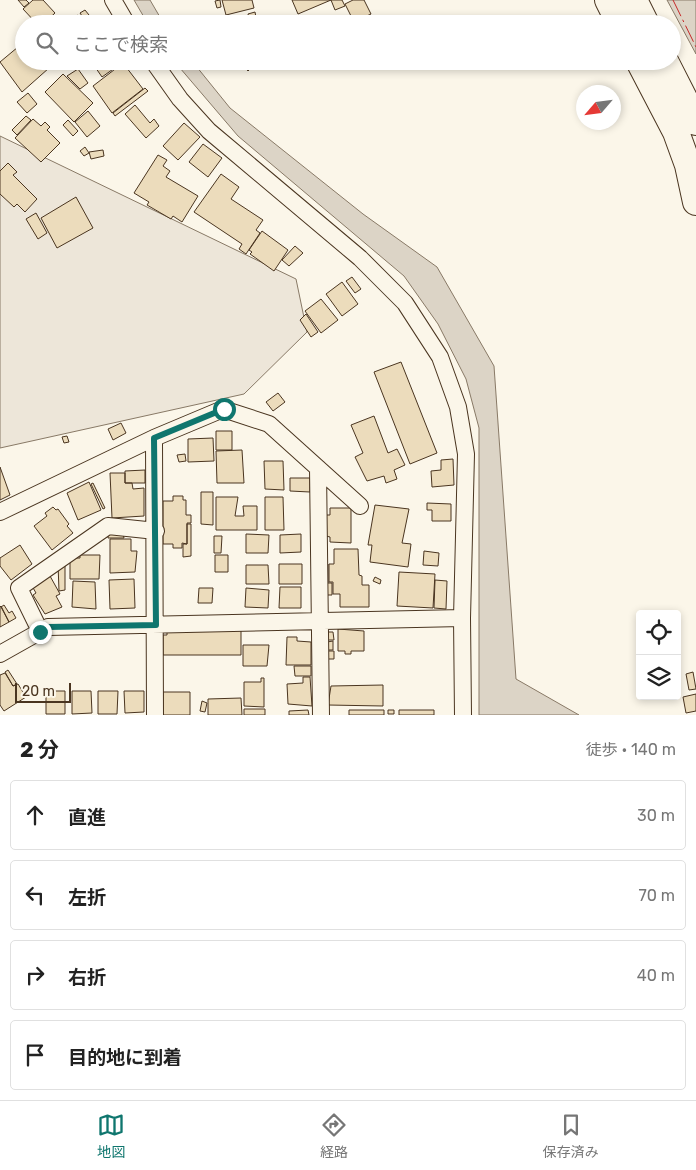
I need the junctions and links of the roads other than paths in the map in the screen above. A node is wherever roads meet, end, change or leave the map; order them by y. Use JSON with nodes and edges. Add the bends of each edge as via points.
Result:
{"nodes":[{"id":1,"x":113,"y":0,"type":"edge"},
{"id":2,"x":608,"y":0,"type":"edge"},
{"id":3,"x":634,"y":0,"type":"edge"},
{"id":4,"x":122,"y":15,"type":"edge"},
{"id":5,"x":616,"y":15,"type":"edge"},
{"id":6,"x":642,"y":15,"type":"edge"},
{"id":7,"x":159,"y":70,"type":"edge"},
{"id":8,"x":644,"y":70,"type":"edge"},
{"id":9,"x":670,"y":70,"type":"edge"},
{"id":10,"x":696,"y":122,"type":"edge"},
{"id":11,"x":696,"y":202,"type":"edge"},
{"id":12,"x":154,"y":438,"type":"junction"},
{"id":13,"x":318,"y":468,"type":"junction"},
{"id":14,"x":360,"y":506,"type":"dead end"},
{"id":15,"x":0,"y":512,"type":"edge"},
{"id":16,"x":156,"y":532,"type":"junction"},
{"id":17,"x":462,"y":618,"type":"junction"},
{"id":18,"x":321,"y":622,"type":"junction"},
{"id":19,"x":156,"y":625,"type":"junction"},
{"id":20,"x":40,"y":632,"type":"junction"},
{"id":21,"x":0,"y":654,"type":"edge"},
{"id":22,"x":155,"y":715,"type":"edge"},
{"id":23,"x":321,"y":715,"type":"edge"},
{"id":24,"x":463,"y":715,"type":"edge"}],
"edges":[{"from":1,"to":4,"type":"street"},
{"from":2,"to":5,"type":"main road"},
{"from":3,"to":6,"type":"main road"},
{"from":7,"to":17,"type":"street","via":[[209,131],[360,258],[405,303],[440,356],[458,407],[466,454]]},
{"from":8,"to":11,"type":"main road","via":[[676,132]]},
{"from":9,"to":10,"type":"main road"},
{"from":12,"to":13,"type":"street","via":[[224,409],[269,424]]},
{"from":12,"to":15,"type":"street"},
{"from":12,"to":16,"type":"street"},
{"from":13,"to":14,"type":"street"},
{"from":13,"to":18,"type":"street"},
{"from":16,"to":19,"type":"street"},
{"from":16,"to":20,"type":"street","via":[[108,526],[19,588]]},
{"from":17,"to":18,"type":"street"},
{"from":17,"to":24,"type":"street"},
{"from":18,"to":19,"type":"street"},
{"from":18,"to":23,"type":"street"},
{"from":19,"to":20,"type":"street","via":[[48,627]]},
{"from":19,"to":22,"type":"street"},
{"from":20,"to":21,"type":"street"}]}
